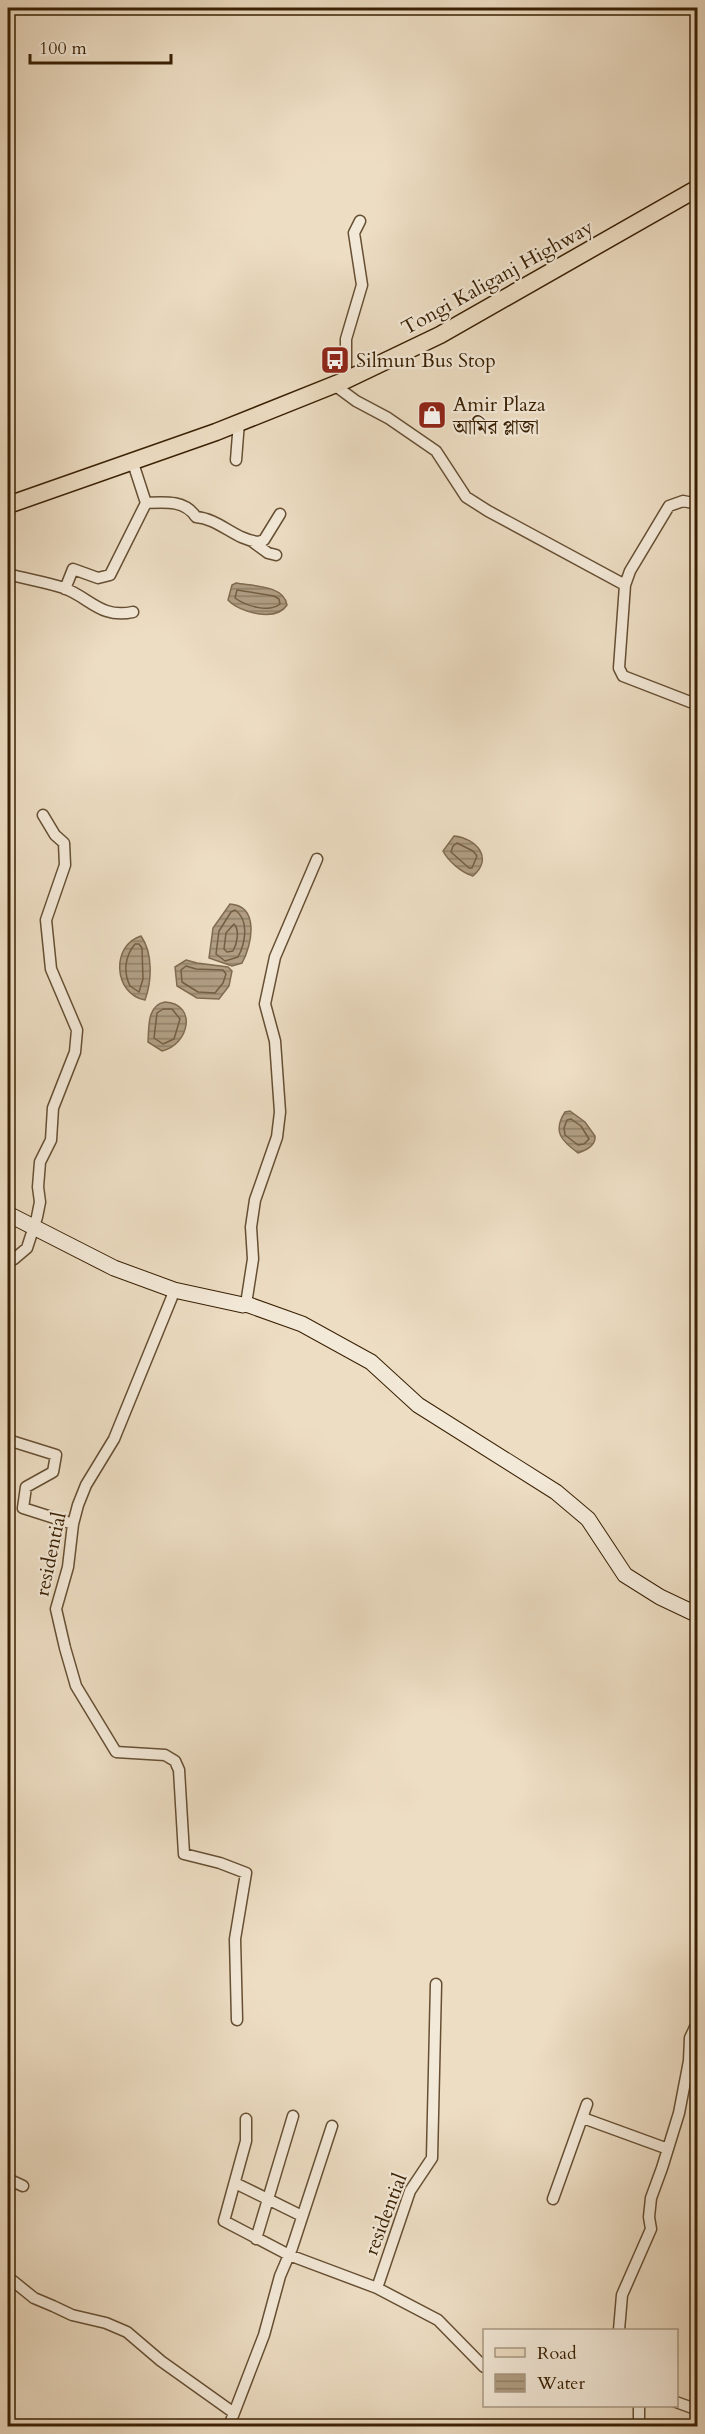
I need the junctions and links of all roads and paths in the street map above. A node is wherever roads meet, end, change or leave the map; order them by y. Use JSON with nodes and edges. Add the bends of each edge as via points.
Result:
{"nodes":[{"id":1,"x":698,"y":188,"type":"edge"},
{"id":2,"x":360,"y":221,"type":"dead end"},
{"id":3,"x":340,"y":382,"type":"junction"},
{"id":4,"x":239,"y":422,"type":"junction"},
{"id":5,"x":132,"y":460,"type":"junction"},
{"id":6,"x":236,"y":460,"type":"dead end"},
{"id":7,"x":146,"y":502,"type":"junction"},
{"id":8,"x":698,"y":504,"type":"edge"},
{"id":9,"x":8,"y":505,"type":"edge"},
{"id":10,"x":280,"y":514,"type":"dead end"},
{"id":11,"x":253,"y":542,"type":"junction"},
{"id":12,"x":276,"y":555,"type":"dead end"},
{"id":13,"x":8,"y":571,"type":"edge"},
{"id":14,"x":625,"y":585,"type":"junction"},
{"id":15,"x":65,"y":589,"type":"junction"},
{"id":16,"x":133,"y":612,"type":"dead end"},
{"id":17,"x":698,"y":705,"type":"edge"},
{"id":18,"x":43,"y":815,"type":"dead end"},
{"id":19,"x":317,"y":859,"type":"dead end"},
{"id":20,"x":8,"y":1214,"type":"edge"},
{"id":21,"x":32,"y":1227,"type":"junction"},
{"id":22,"x":8,"y":1261,"type":"edge"},
{"id":23,"x":174,"y":1290,"type":"junction"},
{"id":24,"x":246,"y":1304,"type":"junction"},
{"id":25,"x":8,"y":1440,"type":"edge"},
{"id":26,"x":73,"y":1524,"type":"junction"},
{"id":27,"x":698,"y":1615,"type":"edge"},
{"id":28,"x":436,"y":1984,"type":"dead end"},
{"id":29,"x":237,"y":2020,"type":"dead end"},
{"id":30,"x":698,"y":2020,"type":"edge"},
{"id":31,"x":587,"y":2104,"type":"dead end"},
{"id":32,"x":293,"y":2116,"type":"dead end"},
{"id":33,"x":583,"y":2118,"type":"junction"},
{"id":34,"x":246,"y":2119,"type":"dead end"},
{"id":35,"x":332,"y":2126,"type":"dead end"},
{"id":36,"x":668,"y":2149,"type":"junction"},
{"id":37,"x":8,"y":2179,"type":"edge"},
{"id":38,"x":234,"y":2183,"type":"junction"},
{"id":39,"x":23,"y":2186,"type":"dead end"},
{"id":40,"x":553,"y":2199,"type":"dead end"},
{"id":41,"x":268,"y":2200,"type":"junction"},
{"id":42,"x":302,"y":2216,"type":"junction"},
{"id":43,"x":256,"y":2240,"type":"junction"},
{"id":44,"x":289,"y":2255,"type":"junction"},
{"id":45,"x":8,"y":2277,"type":"edge"},
{"id":46,"x":377,"y":2288,"type":"junction"},
{"id":47,"x":620,"y":2329,"type":"edge"},
{"id":48,"x":483,"y":2366,"type":"edge"},
{"id":49,"x":678,"y":2403,"type":"edge"},
{"id":50,"x":639,"y":2407,"type":"edge"},
{"id":51,"x":698,"y":2410,"type":"edge"},
{"id":52,"x":234,"y":2413,"type":"junction"},
{"id":53,"x":229,"y":2427,"type":"edge"},
{"id":54,"x":639,"y":2427,"type":"edge"}],
"edges":[{"from":1,"to":3,"type":"main road","name":"Tongi Kaliganj Highway","via":[[440,335]]},
{"from":2,"to":3,"type":"street","via":[[354,233],[362,285],[346,339]]},
{"from":3,"to":4,"type":"main road","name":"Tongi Kaliganj Highway"},
{"from":3,"to":14,"type":"street","via":[[356,401],[436,451],[466,497]]},
{"from":4,"to":5,"type":"main road","name":"Tongi Kaliganj Highway"},
{"from":4,"to":6,"type":"street"},
{"from":5,"to":7,"type":"street"},
{"from":5,"to":9,"type":"main road","name":"Tongi Kaliganj Highway"},
{"from":7,"to":11,"type":"street","via":[[180,503],[196,517]]},
{"from":7,"to":15,"type":"street","via":[[110,575],[98,578],[73,569]]},
{"from":8,"to":14,"type":"street","via":[[683,501],[669,506]]},
{"from":10,"to":11,"type":"street","via":[[264,540]]},
{"from":11,"to":12,"type":"street"},
{"from":13,"to":15,"type":"street"},
{"from":14,"to":17,"type":"street","via":[[619,668],[623,676]]},
{"from":15,"to":16,"type":"street","via":[[118,615]]},
{"from":18,"to":21,"type":"street","via":[[64,843],[65,865],[46,920],[51,969],[77,1030],[75,1052],[53,1108],[51,1140],[40,1162],[40,1202]]},
{"from":19,"to":24,"type":"street","via":[[275,957],[266,1004],[275,1041],[280,1112],[277,1137],[255,1200],[251,1227],[253,1259]]},
{"from":20,"to":21,"type":"street"},
{"from":21,"to":22,"type":"street","via":[[27,1248]]},
{"from":21,"to":23,"type":"street","via":[[114,1268]]},
{"from":23,"to":24,"type":"street"},
{"from":23,"to":26,"type":"street","name":"residential","via":[[118,1430],[86,1485]]},
{"from":24,"to":27,"type":"street","via":[[302,1324],[371,1362],[418,1405],[578,1508],[625,1575]]},
{"from":25,"to":26,"type":"street","via":[[56,1455],[53,1472],[26,1487],[24,1508]]},
{"from":26,"to":29,"type":"street","name":"residential","via":[[68,1567],[57,1609],[76,1686],[116,1752],[165,1755],[175,1761],[184,1854],[246,1873],[235,1939]]},
{"from":28,"to":46,"type":"street","name":"residential","via":[[432,2158],[410,2191]]},
{"from":30,"to":36,"type":"street","via":[[690,2038],[679,2113]]},
{"from":31,"to":33,"type":"street"},
{"from":32,"to":41,"type":"street"},
{"from":33,"to":36,"type":"street"},
{"from":33,"to":40,"type":"street"},
{"from":34,"to":38,"type":"street","via":[[246,2141]]},
{"from":35,"to":42,"type":"street"},
{"from":36,"to":47,"type":"street","via":[[651,2198],[651,2229],[622,2295]]},
{"from":37,"to":39,"type":"street"},
{"from":38,"to":41,"type":"street"},
{"from":38,"to":43,"type":"street","via":[[224,2222]]},
{"from":41,"to":42,"type":"street"},
{"from":41,"to":43,"type":"street"},
{"from":42,"to":44,"type":"street"},
{"from":43,"to":44,"type":"street"},
{"from":44,"to":46,"type":"street"},
{"from":44,"to":52,"type":"street"},
{"from":45,"to":52,"type":"street","via":[[34,2298],[127,2332],[160,2361]]},
{"from":46,"to":48,"type":"street","via":[[438,2320]]},
{"from":49,"to":51,"type":"street"},
{"from":50,"to":54,"type":"street"},
{"from":52,"to":53,"type":"street"}]}
